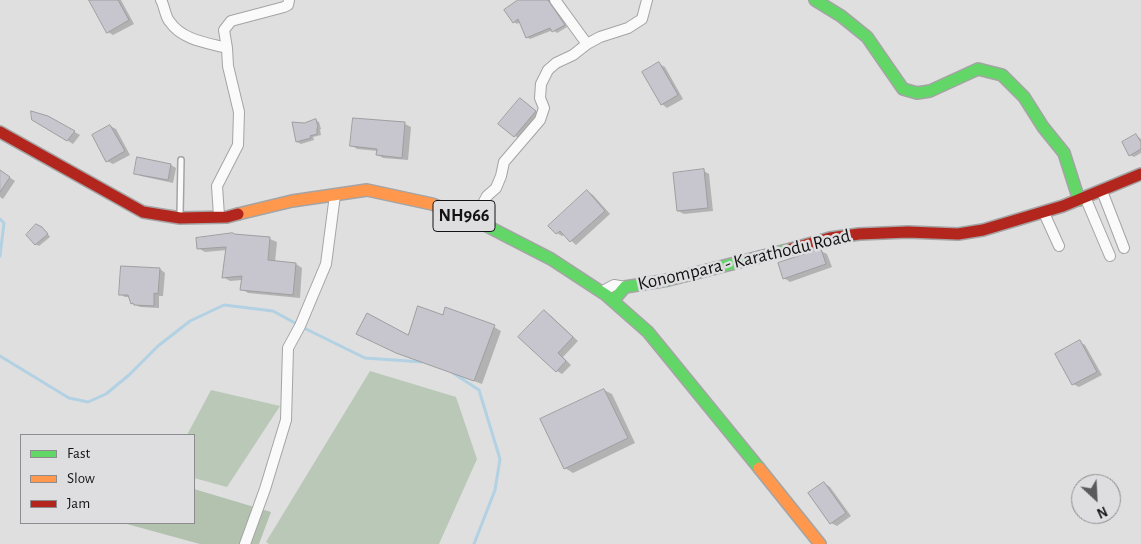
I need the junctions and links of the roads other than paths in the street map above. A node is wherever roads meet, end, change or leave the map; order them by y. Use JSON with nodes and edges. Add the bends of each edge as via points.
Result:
{"nodes":[{"id":1,"x":161,"y":0,"type":"edge"},
{"id":2,"x":289,"y":0,"type":"edge"},
{"id":3,"x":555,"y":0,"type":"edge"},
{"id":4,"x":647,"y":0,"type":"edge"},
{"id":5,"x":815,"y":0,"type":"edge"},
{"id":6,"x":587,"y":44,"type":"junction"},
{"id":7,"x":227,"y":48,"type":"junction"},
{"id":8,"x":0,"y":132,"type":"edge"},
{"id":9,"x":181,"y":160,"type":"dead end"},
{"id":10,"x":1141,"y":174,"type":"edge"},
{"id":11,"x":1102,"y":191,"type":"junction"},
{"id":12,"x":335,"y":195,"type":"junction"},
{"id":13,"x":1082,"y":199,"type":"junction"},
{"id":14,"x":1044,"y":213,"type":"junction"},
{"id":15,"x":219,"y":216,"type":"junction"},
{"id":16,"x":180,"y":218,"type":"junction"},
{"id":17,"x":474,"y":220,"type":"junction"},
{"id":18,"x":1059,"y":246,"type":"dead end"},
{"id":19,"x":1124,"y":248,"type":"dead end"},
{"id":20,"x":1110,"y":256,"type":"dead end"},
{"id":21,"x":625,"y":287,"type":"junction"},
{"id":22,"x":601,"y":292,"type":"junction"},
{"id":23,"x":613,"y":301,"type":"junction"},
{"id":24,"x":245,"y":544,"type":"edge"},
{"id":25,"x":820,"y":544,"type":"edge"}],
"edges":[{"from":1,"to":7,"type":"street","via":[[168,21],[176,30],[190,38]]},
{"from":2,"to":7,"type":"street","via":[[284,7],[231,21],[224,30]]},
{"from":3,"to":6,"type":"street"},
{"from":4,"to":6,"type":"street","via":[[642,19]]},
{"from":5,"to":13,"type":"main road","via":[[867,37],[903,89],[917,93],[930,91],[978,69],[1002,75],[1024,97],[1064,153]]},
{"from":6,"to":17,"type":"street","via":[[548,70],[540,84],[544,108],[540,120],[504,162],[496,188],[484,200]]},
{"from":7,"to":15,"type":"street","via":[[239,112],[238,146],[217,186]]},
{"from":8,"to":16,"type":"main road","number":"NH966","via":[[143,212]]},
{"from":9,"to":16,"type":"lane"},
{"from":10,"to":11,"type":"main road","name":"Konompara - Karathodu Road"},
{"from":11,"to":13,"type":"main road","name":"Konompara - Karathodu Road"},
{"from":11,"to":19,"type":"street"},
{"from":12,"to":15,"type":"main road","number":"NH966"},
{"from":12,"to":17,"type":"main road","number":"NH966","via":[[367,190],[432,204]]},
{"from":12,"to":24,"type":"street","via":[[326,264],[288,348],[286,420]]},
{"from":13,"to":14,"type":"main road","name":"Konompara - Karathodu Road"},
{"from":13,"to":20,"type":"street"},
{"from":14,"to":18,"type":"street"},
{"from":14,"to":21,"type":"main road","name":"Konompara - Karathodu Road","via":[[958,234],[880,233],[830,238],[718,268]]},
{"from":15,"to":16,"type":"main road","number":"NH966"},
{"from":17,"to":22,"type":"main road","number":"NH966","via":[[550,259]]},
{"from":21,"to":22,"type":"street","via":[[614,285]]},
{"from":21,"to":23,"type":"main road","name":"Konompara - Karathodu Road"},
{"from":22,"to":23,"type":"main road","number":"NH966"},
{"from":23,"to":25,"type":"main road","number":"NH966","via":[[648,332]]}]}
